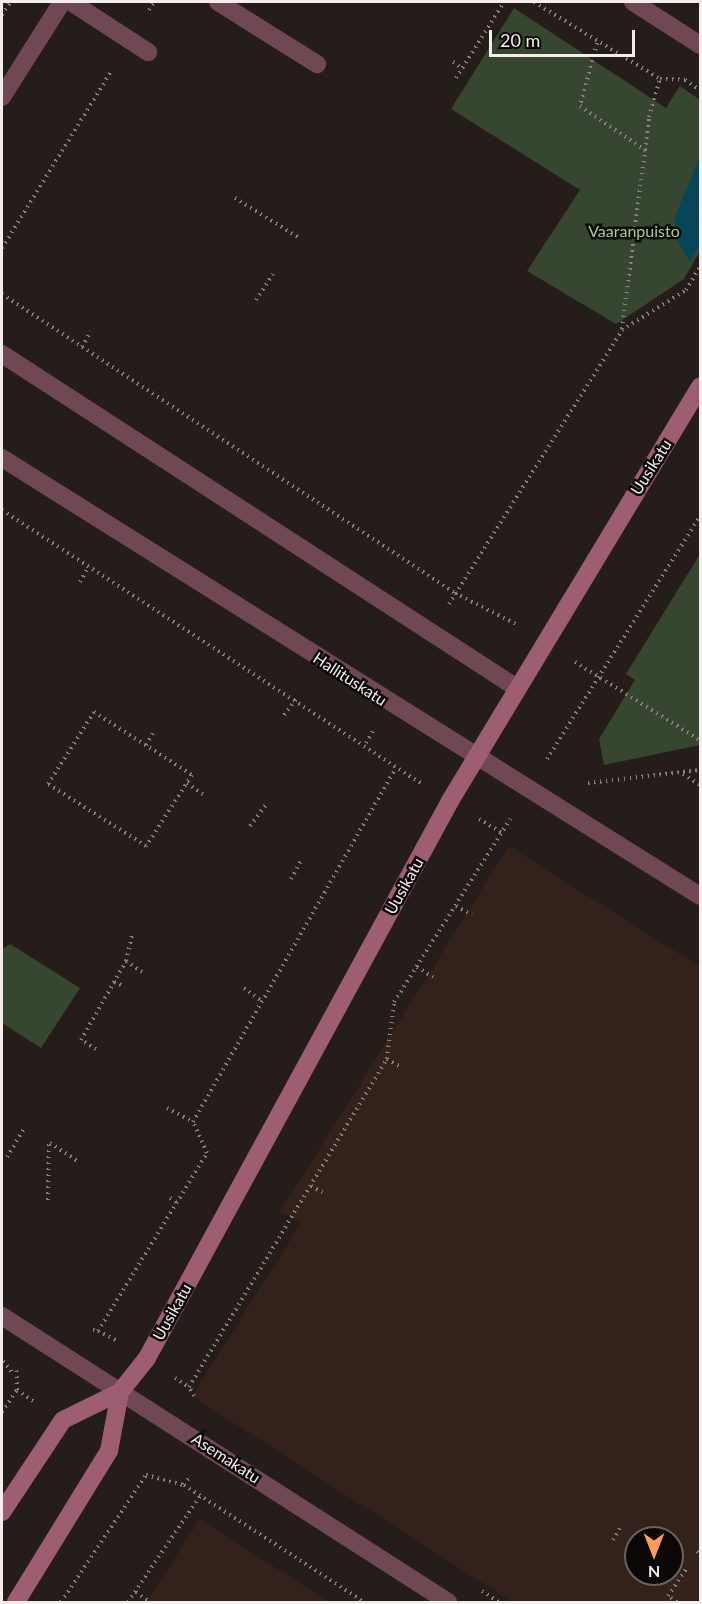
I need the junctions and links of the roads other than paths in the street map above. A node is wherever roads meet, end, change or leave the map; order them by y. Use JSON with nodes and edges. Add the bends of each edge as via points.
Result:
{"nodes":[{"id":1,"x":62,"y":2,"type":"edge"},
{"id":2,"x":71,"y":2,"type":"edge"},
{"id":3,"x":218,"y":2,"type":"edge"},
{"id":4,"x":633,"y":2,"type":"edge"},
{"id":5,"x":700,"y":45,"type":"edge"},
{"id":6,"x":148,"y":52,"type":"dead end"},
{"id":7,"x":317,"y":64,"type":"dead end"},
{"id":8,"x":2,"y":97,"type":"edge"},
{"id":9,"x":2,"y":354,"type":"edge"},
{"id":10,"x":700,"y":387,"type":"edge"},
{"id":11,"x":2,"y":458,"type":"edge"},
{"id":12,"x":517,"y":688,"type":"junction"},
{"id":13,"x":478,"y":758,"type":"junction"},
{"id":14,"x":700,"y":896,"type":"edge"},
{"id":15,"x":2,"y":1316,"type":"edge"},
{"id":16,"x":120,"y":1392,"type":"junction"},
{"id":17,"x":2,"y":1512,"type":"edge"},
{"id":18,"x":16,"y":1602,"type":"edge"},
{"id":19,"x":448,"y":1602,"type":"edge"}],
"edges":[{"from":1,"to":8,"type":"street"},
{"from":2,"to":6,"type":"street"},
{"from":3,"to":7,"type":"street"},
{"from":4,"to":5,"type":"street"},
{"from":9,"to":12,"type":"street"},
{"from":10,"to":12,"type":"main road","name":"Uusikatu"},
{"from":11,"to":13,"type":"street","name":"Hallituskatu"},
{"from":12,"to":13,"type":"main road","name":"Uusikatu"},
{"from":13,"to":14,"type":"street","name":"Hallituskatu"},
{"from":13,"to":16,"type":"main road","name":"Uusikatu","via":[[147,1358]]},
{"from":15,"to":16,"type":"street","name":"Asemakatu"},
{"from":16,"to":17,"type":"main road","name":"Uusikatu","via":[[63,1420]]},
{"from":16,"to":18,"type":"main road","name":"Uusikatu","via":[[109,1451]]},
{"from":16,"to":19,"type":"street","name":"Asemakatu"}]}
